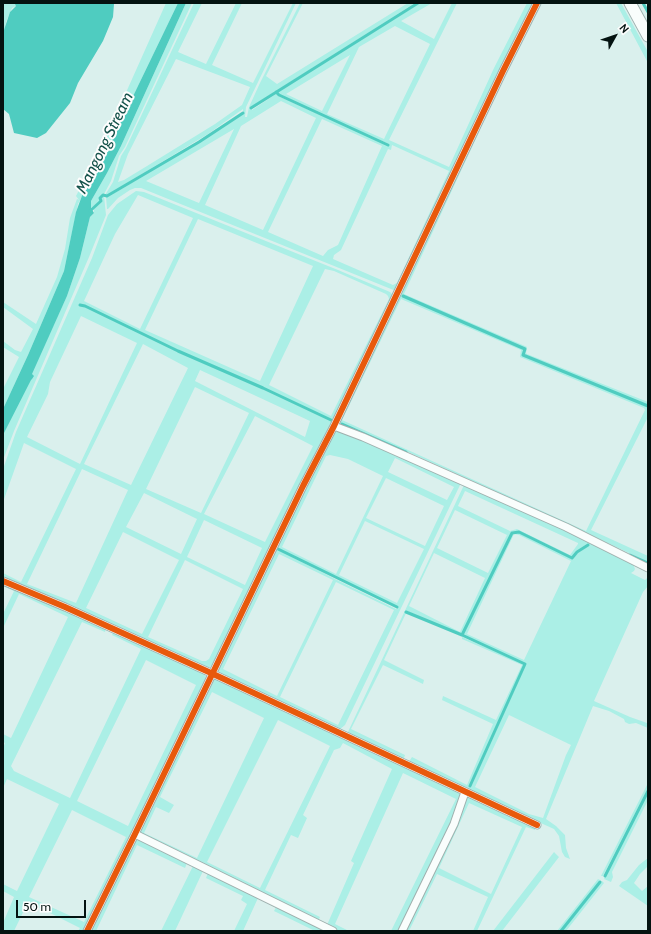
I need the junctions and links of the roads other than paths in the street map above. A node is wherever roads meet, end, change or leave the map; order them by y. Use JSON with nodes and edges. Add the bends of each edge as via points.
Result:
{"nodes":[{"id":1,"x":537,"y":3,"type":"edge"},
{"id":2,"x":630,"y":3,"type":"edge"},
{"id":3,"x":648,"y":36,"type":"edge"},
{"id":4,"x":334,"y":426,"type":"junction"},
{"id":5,"x":648,"y":568,"type":"edge"},
{"id":6,"x":3,"y":581,"type":"edge"},
{"id":7,"x":211,"y":673,"type":"junction"},
{"id":8,"x":465,"y":792,"type":"junction"},
{"id":9,"x":537,"y":825,"type":"dead end"},
{"id":10,"x":135,"y":834,"type":"junction"},
{"id":11,"x":87,"y":931,"type":"edge"},
{"id":12,"x":333,"y":931,"type":"edge"},
{"id":13,"x":402,"y":931,"type":"edge"}],
"edges":[{"from":1,"to":4,"type":"street"},
{"from":2,"to":3,"type":"main road"},
{"from":4,"to":5,"type":"street","via":[[566,528]]},
{"from":4,"to":7,"type":"street"},
{"from":6,"to":7,"type":"street"},
{"from":7,"to":8,"type":"street"},
{"from":7,"to":10,"type":"street"},
{"from":8,"to":9,"type":"street"},
{"from":8,"to":13,"type":"street","via":[[454,824]]},
{"from":10,"to":11,"type":"street"},
{"from":10,"to":12,"type":"street"}]}
